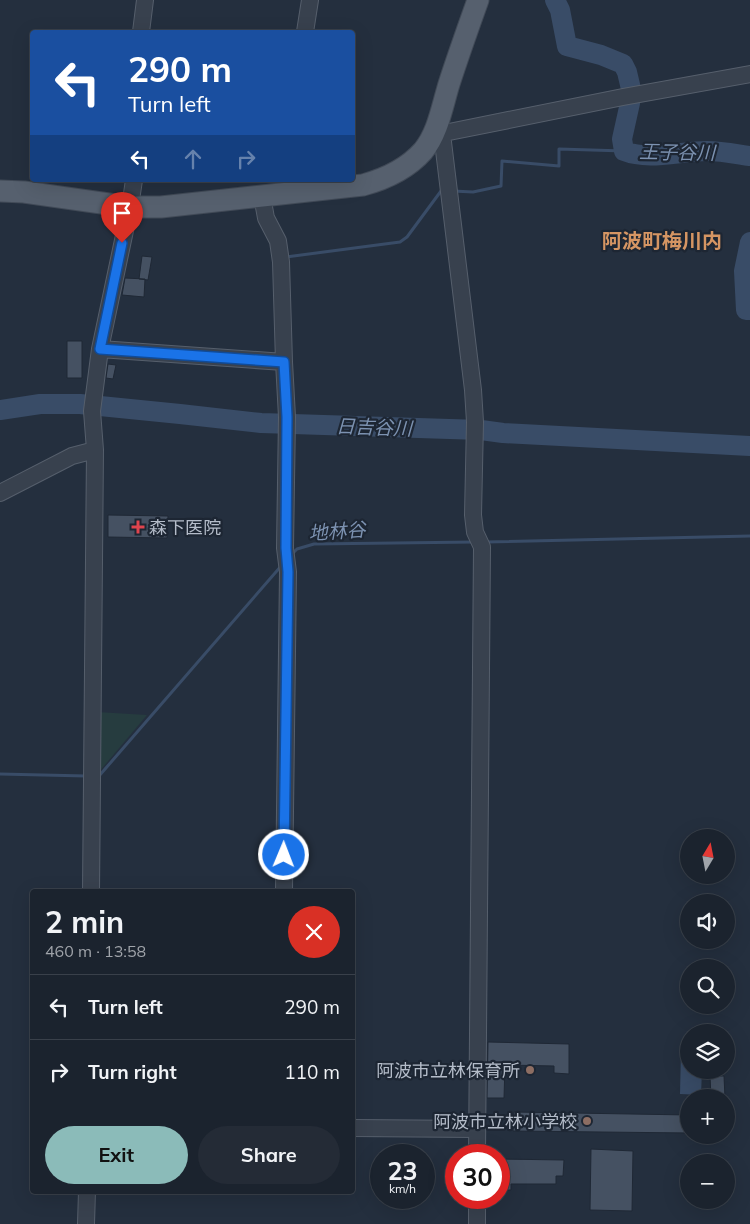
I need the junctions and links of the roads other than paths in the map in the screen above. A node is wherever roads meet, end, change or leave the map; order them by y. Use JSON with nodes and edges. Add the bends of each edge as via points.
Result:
{"nodes":[{"id":1,"x":145,"y":0,"type":"edge"},
{"id":2,"x":310,"y":0,"type":"edge"},
{"id":3,"x":478,"y":0,"type":"edge"},
{"id":4,"x":141,"y":30,"type":"edge"},
{"id":5,"x":304,"y":30,"type":"edge"},
{"id":6,"x":750,"y":74,"type":"edge"},
{"id":7,"x":435,"y":133,"type":"junction"},
{"id":8,"x":134,"y":182,"type":"edge"},
{"id":9,"x":0,"y":191,"type":"edge"},
{"id":10,"x":262,"y":196,"type":"junction"},
{"id":11,"x":130,"y":207,"type":"junction"},
{"id":12,"x":100,"y":349,"type":"junction"},
{"id":13,"x":284,"y":362,"type":"junction"},
{"id":14,"x":95,"y":450,"type":"junction"},
{"id":15,"x":0,"y":493,"type":"edge"},
{"id":16,"x":91,"y":889,"type":"edge"},
{"id":17,"x":284,"y":889,"type":"edge"},
{"id":18,"x":355,"y":1128,"type":"edge"},
{"id":19,"x":478,"y":1129,"type":"junction"},
{"id":20,"x":477,"y":1144,"type":"edge"},
{"id":21,"x":87,"y":1194,"type":"edge"},
{"id":22,"x":477,"y":1209,"type":"edge"},
{"id":23,"x":86,"y":1224,"type":"edge"},
{"id":24,"x":477,"y":1224,"type":"edge"}],
"edges":[{"from":1,"to":4,"type":"street"},
{"from":2,"to":5,"type":"street"},
{"from":3,"to":7,"type":"main road"},
{"from":6,"to":7,"type":"street"},
{"from":7,"to":10,"type":"main road","via":[[422,152],[385,179],[363,185]]},
{"from":7,"to":19,"type":"street","via":[[443,142],[473,390],[473,515],[482,573]]},
{"from":8,"to":11,"type":"street"},
{"from":9,"to":11,"type":"main road"},
{"from":10,"to":11,"type":"main road","via":[[161,207]]},
{"from":10,"to":13,"type":"street","via":[[266,218],[278,241],[281,262]]},
{"from":11,"to":12,"type":"street"},
{"from":12,"to":13,"type":"street"},
{"from":12,"to":14,"type":"street","via":[[93,405]]},
{"from":13,"to":17,"type":"street","via":[[287,423]]},
{"from":14,"to":15,"type":"street","via":[[72,456]]},
{"from":14,"to":16,"type":"street"},
{"from":18,"to":19,"type":"street"},
{"from":19,"to":20,"type":"street"},
{"from":21,"to":23,"type":"street"},
{"from":22,"to":24,"type":"street"}]}
